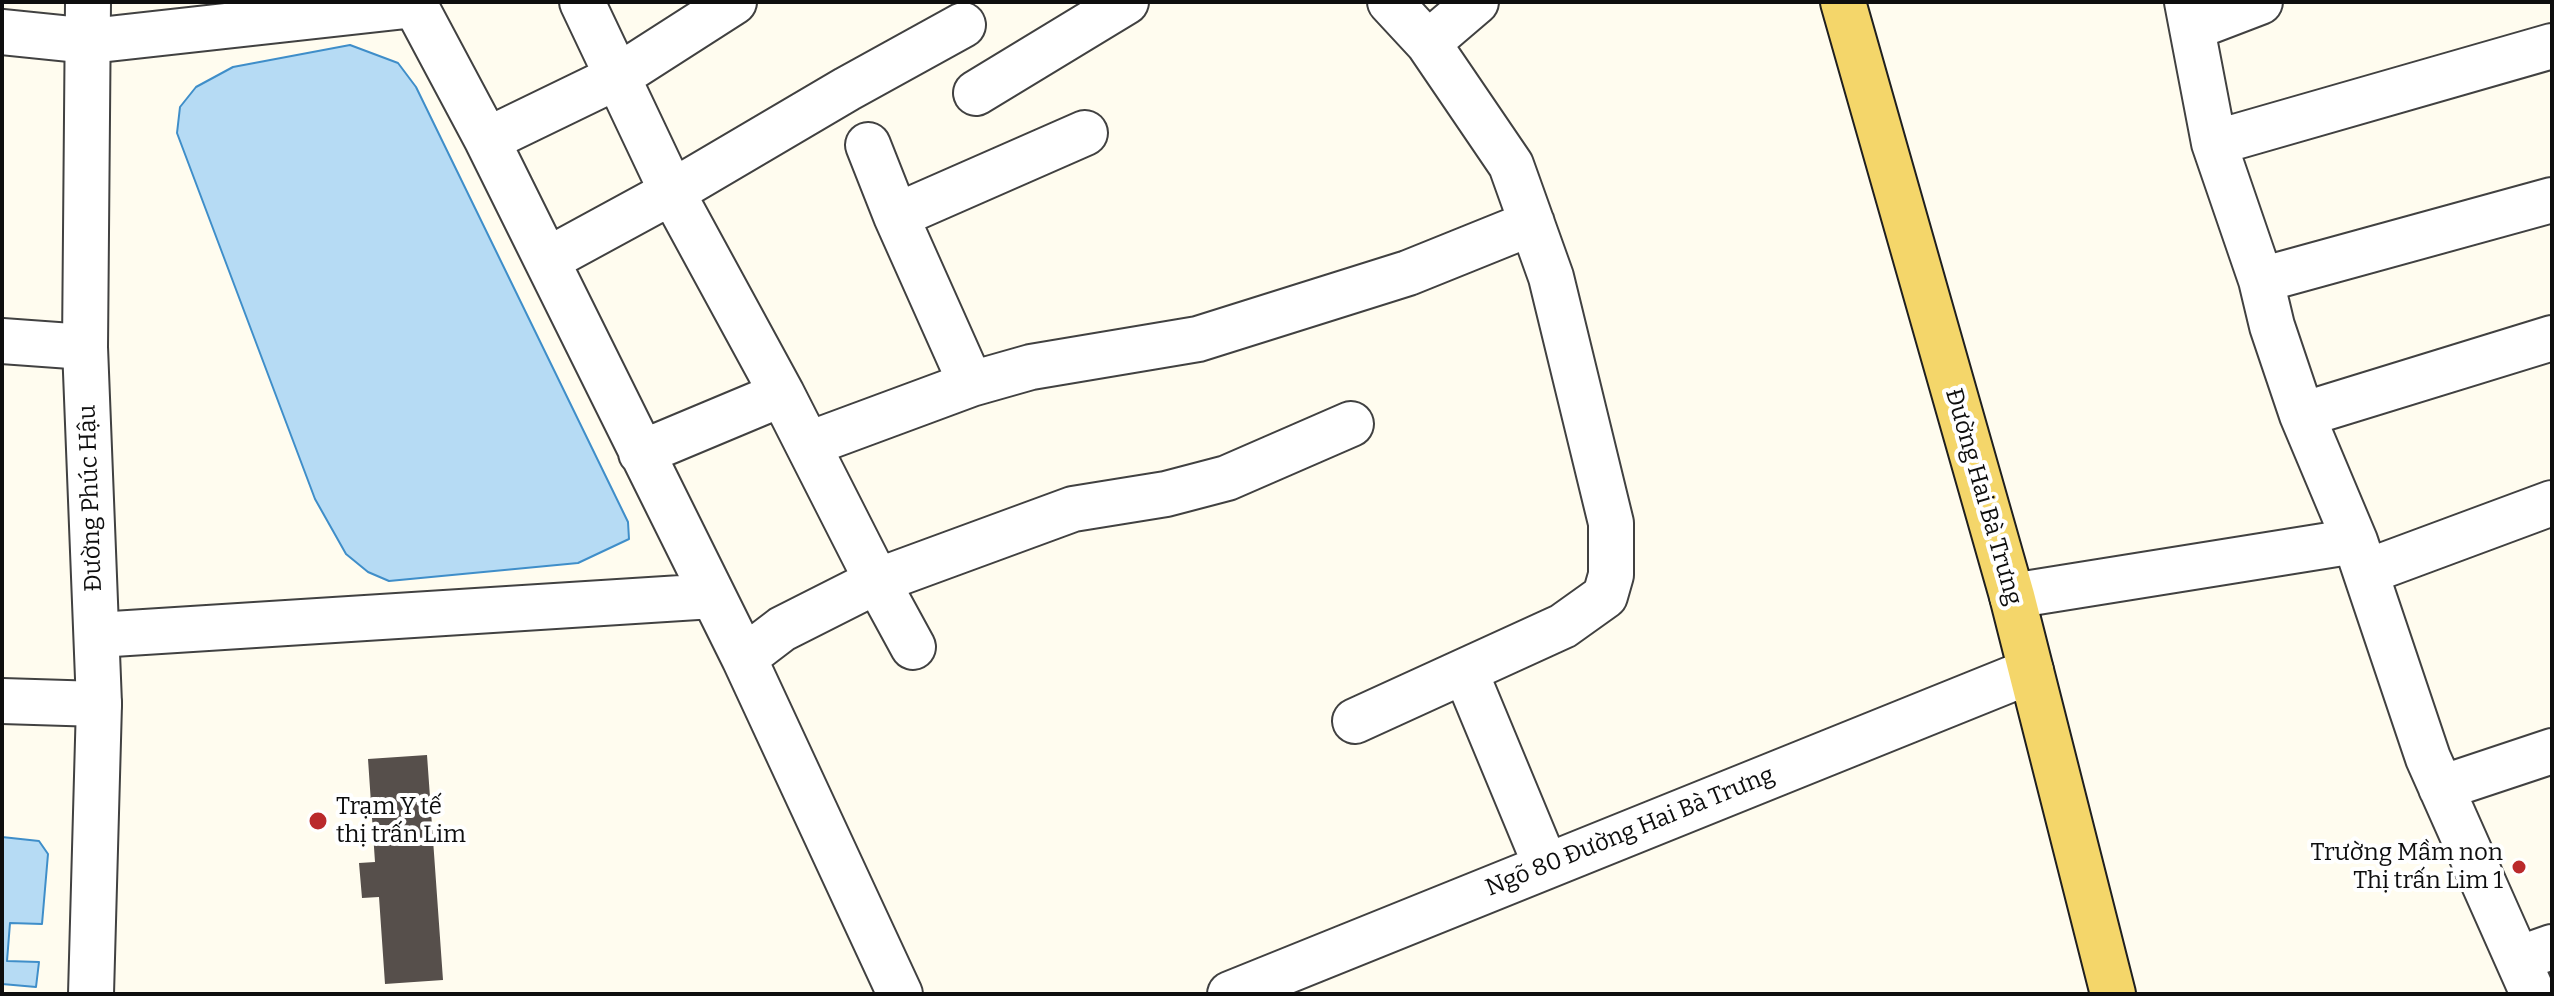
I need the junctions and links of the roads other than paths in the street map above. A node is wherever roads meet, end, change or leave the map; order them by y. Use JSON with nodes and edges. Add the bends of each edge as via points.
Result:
{"nodes":[{"id":1,"x":582,"y":2,"type":"edge"},
{"id":2,"x":734,"y":2,"type":"edge"},
{"id":3,"x":1126,"y":2,"type":"edge"},
{"id":4,"x":1390,"y":2,"type":"edge"},
{"id":5,"x":1476,"y":2,"type":"edge"},
{"id":6,"x":1843,"y":2,"type":"edge"},
{"id":7,"x":2260,"y":2,"type":"edge"},
{"id":8,"x":2189,"y":15,"type":"edge"},
{"id":9,"x":89,"y":22,"type":"edge"},
{"id":10,"x":963,"y":25,"type":"dead end"},
{"id":11,"x":2,"y":32,"type":"edge"},
{"id":12,"x":1428,"y":43,"type":"junction"},
{"id":13,"x":2552,"y":46,"type":"edge"},
{"id":14,"x":617,"y":77,"type":"junction"},
{"id":15,"x":976,"y":93,"type":"dead end"},
{"id":16,"x":1085,"y":133,"type":"dead end"},
{"id":17,"x":487,"y":140,"type":"junction"},
{"id":18,"x":2214,"y":143,"type":"junction"},
{"id":19,"x":868,"y":145,"type":"dead end"},
{"id":20,"x":672,"y":192,"type":"junction"},
{"id":21,"x":2552,"y":200,"type":"edge"},
{"id":22,"x":896,"y":216,"type":"junction"},
{"id":23,"x":1532,"y":223,"type":"junction"},
{"id":24,"x":547,"y":260,"type":"junction"},
{"id":25,"x":2261,"y":280,"type":"junction"},
{"id":26,"x":2552,"y":338,"type":"edge"},
{"id":27,"x":2,"y":341,"type":"edge"},
{"id":28,"x":85,"y":347,"type":"junction"},
{"id":29,"x":971,"y":384,"type":"junction"},
{"id":30,"x":782,"y":394,"type":"junction"},
{"id":31,"x":2302,"y":415,"type":"junction"},
{"id":32,"x":1351,"y":424,"type":"dead end"},
{"id":33,"x":809,"y":444,"type":"junction"},
{"id":34,"x":641,"y":453,"type":"junction"},
{"id":35,"x":2552,"y":503,"type":"edge"},
{"id":36,"x":2360,"y":556,"type":"junction"},
{"id":37,"x":877,"y":581,"type":"junction"},
{"id":38,"x":713,"y":596,"type":"junction"},
{"id":39,"x":2012,"y":596,"type":"junction"},
{"id":40,"x":97,"y":635,"type":"junction"},
{"id":41,"x":913,"y":647,"type":"dead end"},
{"id":42,"x":744,"y":658,"type":"junction"},
{"id":43,"x":1465,"y":671,"type":"junction"},
{"id":44,"x":2031,"y":671,"type":"junction"},
{"id":45,"x":2,"y":701,"type":"edge"},
{"id":46,"x":99,"y":704,"type":"junction"},
{"id":47,"x":1355,"y":721,"type":"dead end"},
{"id":48,"x":2552,"y":751,"type":"edge"},
{"id":49,"x":2441,"y":788,"type":"junction"},
{"id":50,"x":1546,"y":866,"type":"junction"},
{"id":51,"x":2534,"y":967,"type":"edge"},
{"id":52,"x":91,"y":994,"type":"edge"},
{"id":53,"x":900,"y":994,"type":"edge"},
{"id":54,"x":1230,"y":994,"type":"edge"},
{"id":55,"x":2113,"y":994,"type":"edge"}],
"edges":[{"from":1,"to":14,"type":"street"},
{"from":2,"to":14,"type":"street"},
{"from":3,"to":15,"type":"street"},
{"from":4,"to":12,"type":"street"},
{"from":5,"to":12,"type":"street"},
{"from":6,"to":39,"type":"main road","name":"Đường Hai Bà Trưng"},
{"from":7,"to":8,"type":"street"},
{"from":8,"to":18,"type":"street"},
{"from":9,"to":11,"type":"street"},
{"from":9,"to":17,"type":"street","via":[[415,5]]},
{"from":9,"to":28,"type":"street","name":"Đường Phúc Hậu"},
{"from":10,"to":20,"type":"street"},
{"from":12,"to":23,"type":"street","via":[[1511,165]]},
{"from":13,"to":18,"type":"street"},
{"from":14,"to":17,"type":"street"},
{"from":14,"to":20,"type":"street"},
{"from":16,"to":22,"type":"street"},
{"from":17,"to":24,"type":"street"},
{"from":18,"to":25,"type":"street"},
{"from":19,"to":22,"type":"street"},
{"from":20,"to":24,"type":"street"},
{"from":20,"to":30,"type":"street"},
{"from":21,"to":25,"type":"street"},
{"from":22,"to":29,"type":"street"},
{"from":23,"to":29,"type":"street","via":[[1408,273],[1198,339],[1031,367]]},
{"from":23,"to":43,"type":"street","via":[[1551,277],[1611,523],[1611,575],[1605,596],[1563,626]]},
{"from":24,"to":34,"type":"street"},
{"from":25,"to":31,"type":"street"},
{"from":26,"to":31,"type":"street"},
{"from":27,"to":28,"type":"street"},
{"from":28,"to":40,"type":"street","name":"Đường Phúc Hậu"},
{"from":29,"to":33,"type":"street"},
{"from":30,"to":33,"type":"street"},
{"from":30,"to":34,"type":"street"},
{"from":31,"to":36,"type":"street"},
{"from":32,"to":37,"type":"street","via":[[1227,478],[1073,509]]},
{"from":33,"to":37,"type":"street"},
{"from":34,"to":38,"type":"street"},
{"from":35,"to":36,"type":"street"},
{"from":36,"to":39,"type":"street"},
{"from":36,"to":49,"type":"street"},
{"from":37,"to":41,"type":"street"},
{"from":37,"to":42,"type":"street","via":[[782,629]]},
{"from":38,"to":40,"type":"street"},
{"from":38,"to":42,"type":"street"},
{"from":39,"to":44,"type":"main road","name":"Đường Hai Bà Trưng"},
{"from":40,"to":46,"type":"street","name":"Đường Phúc Hậu"},
{"from":42,"to":53,"type":"street"},
{"from":43,"to":47,"type":"street"},
{"from":43,"to":50,"type":"street"},
{"from":44,"to":50,"type":"street","name":"Ngõ 80 Đường Hai Bà Trưng"},
{"from":44,"to":55,"type":"main road","name":"Đường Hai Bà Trưng"},
{"from":45,"to":46,"type":"street"},
{"from":46,"to":52,"type":"street","name":"Đường Phúc Hậu"},
{"from":48,"to":49,"type":"street"},
{"from":49,"to":51,"type":"street"},
{"from":50,"to":54,"type":"street","name":"Ngõ 80 Đường Hai Bà Trưng"}]}
